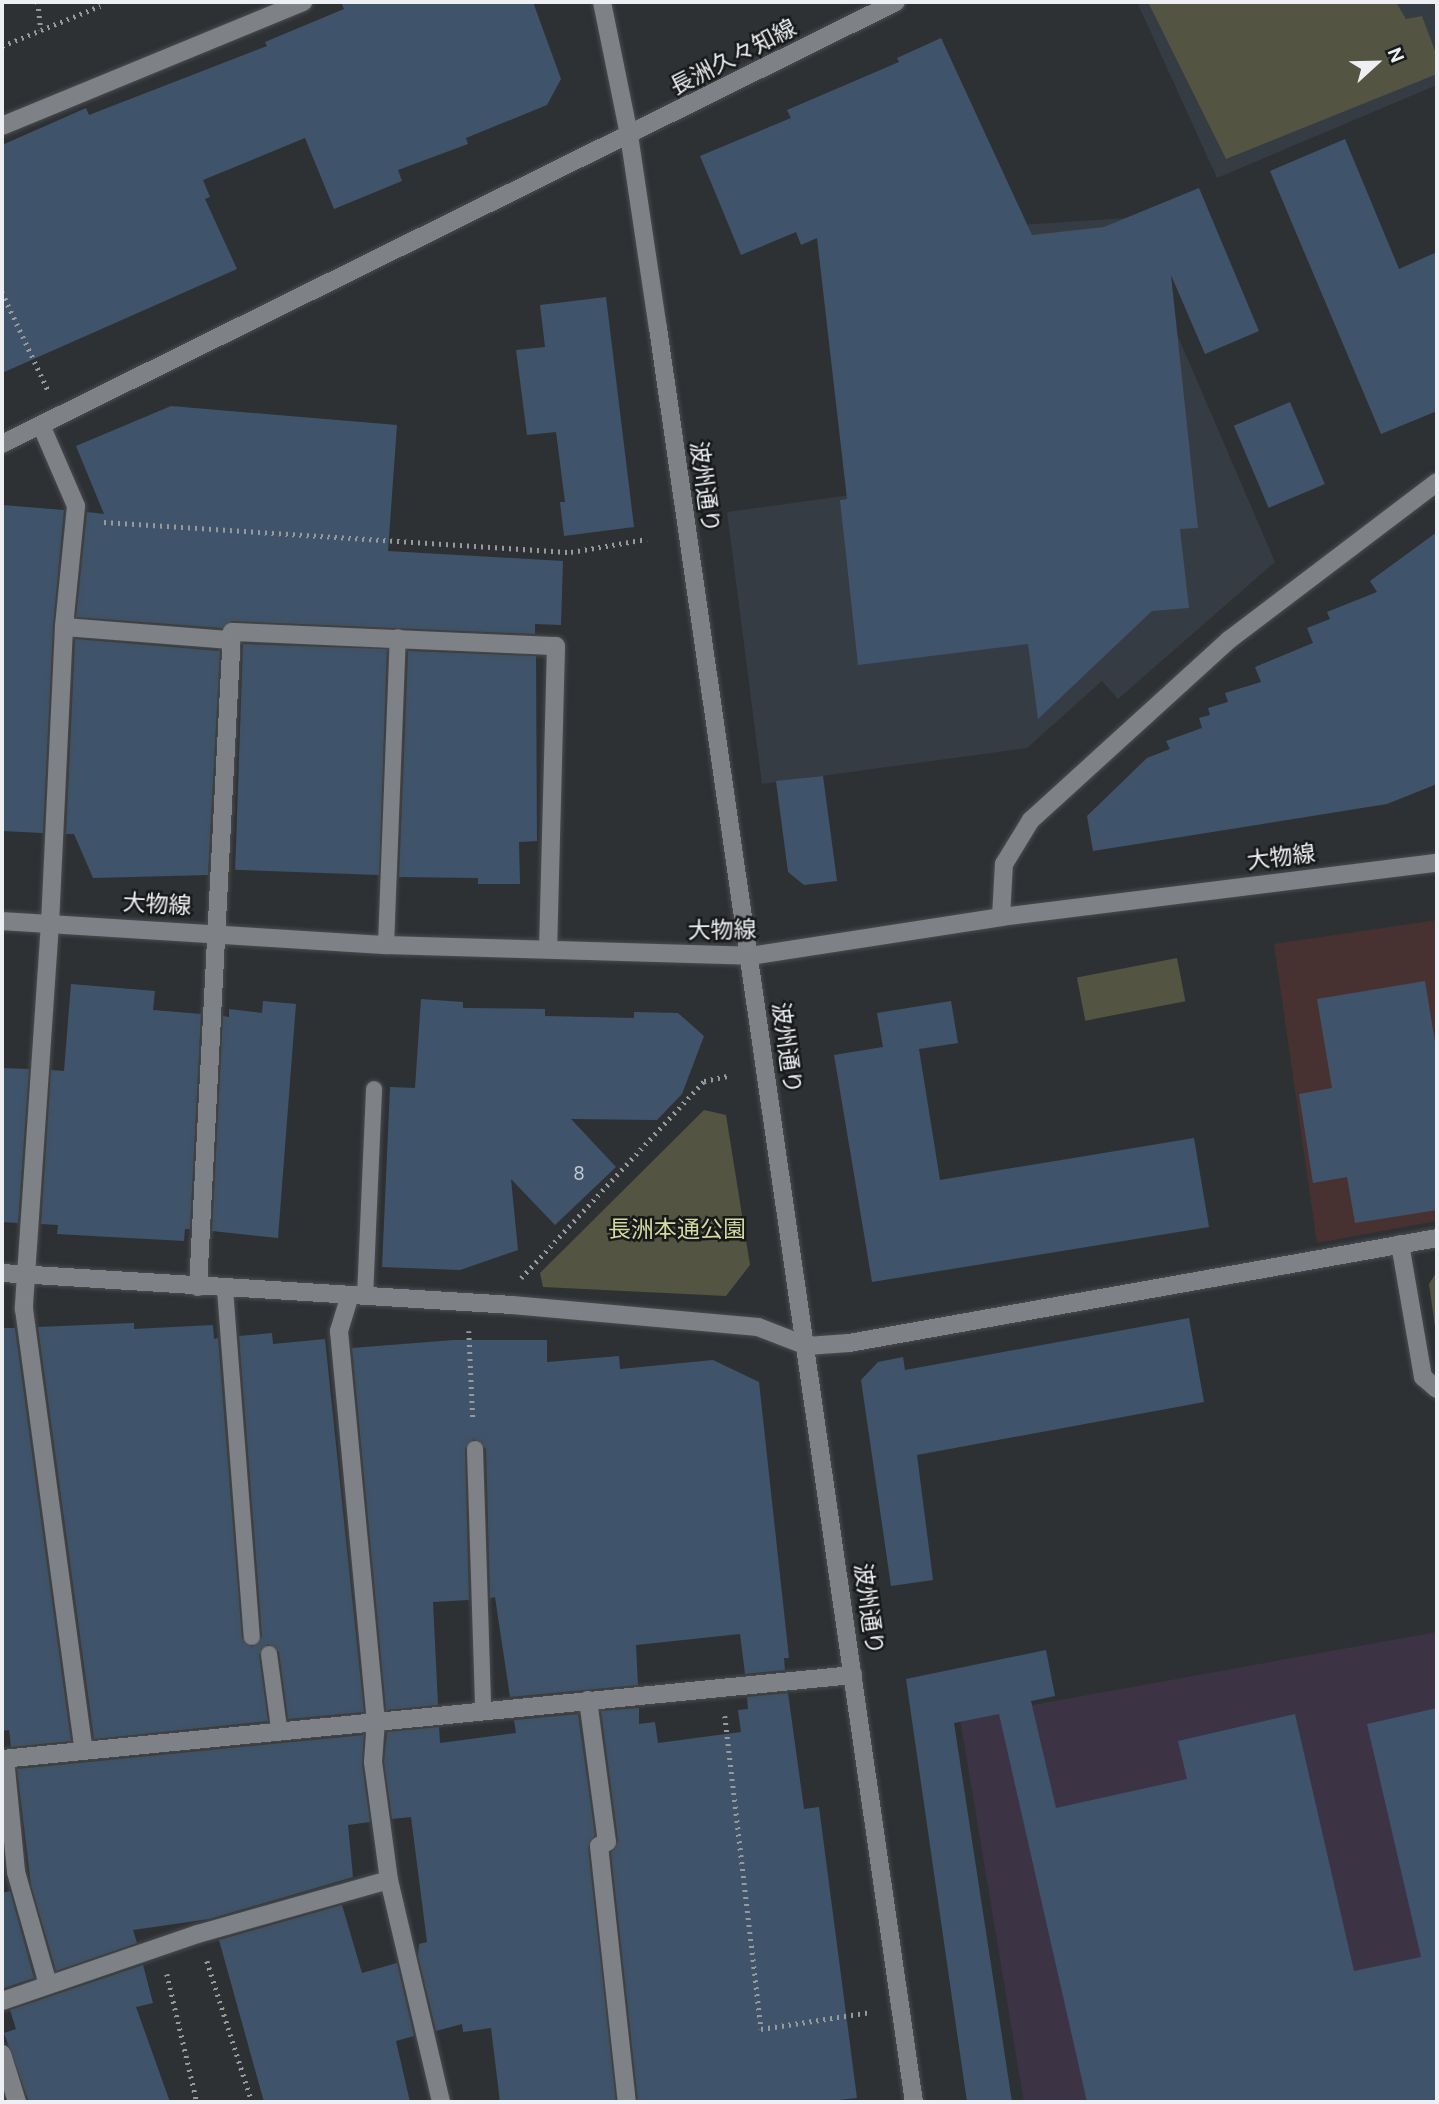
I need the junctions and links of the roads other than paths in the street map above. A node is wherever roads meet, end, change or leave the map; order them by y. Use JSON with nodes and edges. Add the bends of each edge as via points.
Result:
{"nodes":[{"id":1,"x":303,"y":2,"type":"edge"},
{"id":2,"x":602,"y":2,"type":"edge"},
{"id":3,"x":896,"y":2,"type":"edge"},
{"id":4,"x":2,"y":126,"type":"edge"},
{"id":5,"x":629,"y":135,"type":"junction"},
{"id":6,"x":41,"y":425,"type":"junction"},
{"id":7,"x":2,"y":444,"type":"edge"},
{"id":8,"x":1437,"y":482,"type":"edge"},
{"id":9,"x":64,"y":627,"type":"junction"},
{"id":10,"x":398,"y":637,"type":"junction"},
{"id":11,"x":232,"y":639,"type":"junction"},
{"id":12,"x":1437,"y":863,"type":"edge"},
{"id":13,"x":1001,"y":917,"type":"junction"},
{"id":14,"x":2,"y":921,"type":"edge"},
{"id":15,"x":50,"y":923,"type":"junction"},
{"id":16,"x":215,"y":931,"type":"junction"},
{"id":17,"x":386,"y":945,"type":"junction"},
{"id":18,"x":548,"y":948,"type":"junction"},
{"id":19,"x":750,"y":956,"type":"junction"},
{"id":20,"x":374,"y":1089,"type":"dead end"},
{"id":21,"x":1437,"y":1238,"type":"edge"},
{"id":22,"x":1400,"y":1244,"type":"junction"},
{"id":23,"x":2,"y":1273,"type":"edge"},
{"id":24,"x":25,"y":1275,"type":"junction"},
{"id":25,"x":198,"y":1287,"type":"junction"},
{"id":26,"x":225,"y":1289,"type":"junction"},
{"id":27,"x":357,"y":1296,"type":"junction"},
{"id":28,"x":807,"y":1346,"type":"junction"},
{"id":29,"x":1437,"y":1389,"type":"edge"},
{"id":30,"x":475,"y":1449,"type":"road end"},
{"id":31,"x":252,"y":1637,"type":"dead end"},
{"id":32,"x":269,"y":1654,"type":"dead end"},
{"id":33,"x":853,"y":1675,"type":"junction"},
{"id":34,"x":588,"y":1700,"type":"junction"},
{"id":35,"x":483,"y":1710,"type":"junction"},
{"id":36,"x":376,"y":1720,"type":"junction"},
{"id":37,"x":279,"y":1728,"type":"junction"},
{"id":38,"x":84,"y":1750,"type":"junction"},
{"id":39,"x":3,"y":1759,"type":"edge"},
{"id":40,"x":389,"y":1880,"type":"junction"},
{"id":41,"x":48,"y":1984,"type":"junction"},
{"id":42,"x":2,"y":2001,"type":"edge"},
{"id":43,"x":2,"y":2054,"type":"edge"},
{"id":44,"x":17,"y":2102,"type":"edge"},
{"id":45,"x":441,"y":2102,"type":"edge"},
{"id":46,"x":627,"y":2102,"type":"edge"},
{"id":47,"x":914,"y":2102,"type":"edge"}],
"edges":[{"from":1,"to":4,"type":"street"},
{"from":2,"to":5,"type":"street","name":"波州通り"},
{"from":3,"to":5,"type":"street","name":"長洲久々知線"},
{"from":5,"to":6,"type":"street","name":"長洲久々知線"},
{"from":5,"to":19,"type":"street","name":"波州通り","via":[[734,877]]},
{"from":6,"to":7,"type":"street","name":"長洲久々知線"},
{"from":6,"to":9,"type":"street","via":[[76,506]]},
{"from":8,"to":13,"type":"street","via":[[1229,640],[1031,820],[1004,863]]},
{"from":9,"to":11,"type":"street"},
{"from":9,"to":15,"type":"street"},
{"from":10,"to":11,"type":"street","via":[[232,632]]},
{"from":10,"to":17,"type":"lane"},
{"from":10,"to":18,"type":"street","via":[[556,646]]},
{"from":11,"to":16,"type":"street"},
{"from":12,"to":13,"type":"street","name":"大物線"},
{"from":13,"to":19,"type":"street","name":"大物線"},
{"from":14,"to":15,"type":"street","name":"大物線"},
{"from":15,"to":16,"type":"street","name":"大物線"},
{"from":15,"to":24,"type":"street"},
{"from":16,"to":17,"type":"street","name":"大物線"},
{"from":16,"to":25,"type":"street"},
{"from":17,"to":18,"type":"street","name":"大物線"},
{"from":18,"to":19,"type":"street","name":"大物線"},
{"from":19,"to":28,"type":"street","name":"波州通り"},
{"from":20,"to":27,"type":"lane"},
{"from":21,"to":22,"type":"street"},
{"from":22,"to":28,"type":"street","via":[[849,1343]]},
{"from":22,"to":29,"type":"street","via":[[1423,1377]]},
{"from":23,"to":24,"type":"street"},
{"from":24,"to":25,"type":"street"},
{"from":24,"to":38,"type":"street","via":[[24,1309]]},
{"from":25,"to":26,"type":"street"},
{"from":26,"to":27,"type":"street"},
{"from":26,"to":31,"type":"lane"},
{"from":27,"to":28,"type":"street","via":[[758,1327]]},
{"from":27,"to":36,"type":"street","via":[[339,1331]]},
{"from":28,"to":33,"type":"street","name":"波州通り"},
{"from":30,"to":35,"type":"lane"},
{"from":32,"to":37,"type":"lane"},
{"from":33,"to":34,"type":"street"},
{"from":33,"to":47,"type":"street","name":"波州通り"},
{"from":34,"to":35,"type":"street"},
{"from":34,"to":46,"type":"street","via":[[607,1843],[598,1846]]},
{"from":35,"to":36,"type":"street"},
{"from":36,"to":37,"type":"street"},
{"from":36,"to":40,"type":"street","via":[[373,1762]]},
{"from":37,"to":38,"type":"street"},
{"from":38,"to":39,"type":"street"},
{"from":39,"to":41,"type":"street","via":[[16,1872]]},
{"from":40,"to":41,"type":"street","via":[[198,1934]]},
{"from":40,"to":45,"type":"street"},
{"from":41,"to":42,"type":"street"},
{"from":43,"to":44,"type":"street"}]}
